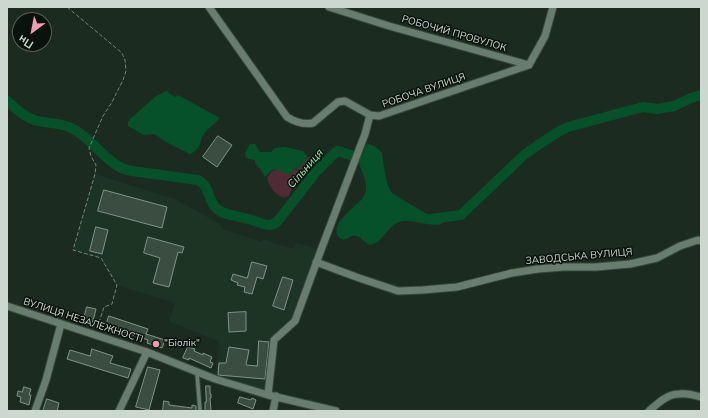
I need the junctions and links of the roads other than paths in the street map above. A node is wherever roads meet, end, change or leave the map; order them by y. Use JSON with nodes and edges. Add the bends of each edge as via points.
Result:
{"nodes":[{"id":1,"x":209,"y":7,"type":"edge"},
{"id":2,"x":329,"y":7,"type":"edge"},
{"id":3,"x":553,"y":7,"type":"edge"},
{"id":4,"x":528,"y":65,"type":"junction"},
{"id":5,"x":370,"y":115,"type":"junction"},
{"id":6,"x":701,"y":240,"type":"edge"},
{"id":7,"x":316,"y":262,"type":"junction"},
{"id":8,"x":7,"y":306,"type":"edge"},
{"id":9,"x":61,"y":324,"type":"junction"},
{"id":10,"x":146,"y":352,"type":"junction"},
{"id":11,"x":197,"y":372,"type":"junction"},
{"id":12,"x":268,"y":395,"type":"junction"},
{"id":13,"x":276,"y":396,"type":"junction"},
{"id":14,"x":701,"y":397,"type":"edge"},
{"id":15,"x":35,"y":411,"type":"edge"},
{"id":16,"x":120,"y":411,"type":"edge"},
{"id":17,"x":200,"y":411,"type":"edge"},
{"id":18,"x":273,"y":411,"type":"edge"},
{"id":19,"x":336,"y":411,"type":"edge"},
{"id":20,"x":649,"y":411,"type":"edge"}],
"edges":[{"from":1,"to":5,"type":"street","via":[[287,117],[296,122],[313,123],[338,102],[345,101]]},
{"from":2,"to":4,"type":"street","name":"РОБОЧИЙ ПРОВУЛОК"},
{"from":3,"to":4,"type":"street","via":[[545,36]]},
{"from":4,"to":5,"type":"street","name":"РОБОЧА ВУЛИЦЯ","via":[[379,116]]},
{"from":5,"to":7,"type":"street"},
{"from":6,"to":7,"type":"street","name":"ЗАВОДСЬКА ВУЛИЦЯ","via":[[680,246],[657,258],[630,264],[538,269],[458,287],[423,290],[398,291]]},
{"from":7,"to":12,"type":"street","via":[[295,321],[274,340]]},
{"from":8,"to":9,"type":"street","name":"ВУЛИЦЯ НЕЗАЛЕЖНОСТІ"},
{"from":9,"to":10,"type":"street","name":"ВУЛИЦЯ НЕЗАЛЕЖНОСТІ"},
{"from":9,"to":15,"type":"street"},
{"from":10,"to":11,"type":"street","name":"ВУЛИЦЯ НЕЗАЛЕЖНОСТІ"},
{"from":10,"to":16,"type":"street"},
{"from":11,"to":12,"type":"street","name":"ВУЛИЦЯ НЕЗАЛЕЖНОСТІ"},
{"from":11,"to":17,"type":"lane"},
{"from":12,"to":13,"type":"street","name":"ВУЛИЦЯ НЕЗАЛЕЖНОСТІ"},
{"from":13,"to":18,"type":"street"},
{"from":13,"to":19,"type":"street","name":"ВУЛИЦЯ НЕЗАЛЕЖНОСТІ"},
{"from":14,"to":20,"type":"street","via":[[674,394]]}]}
